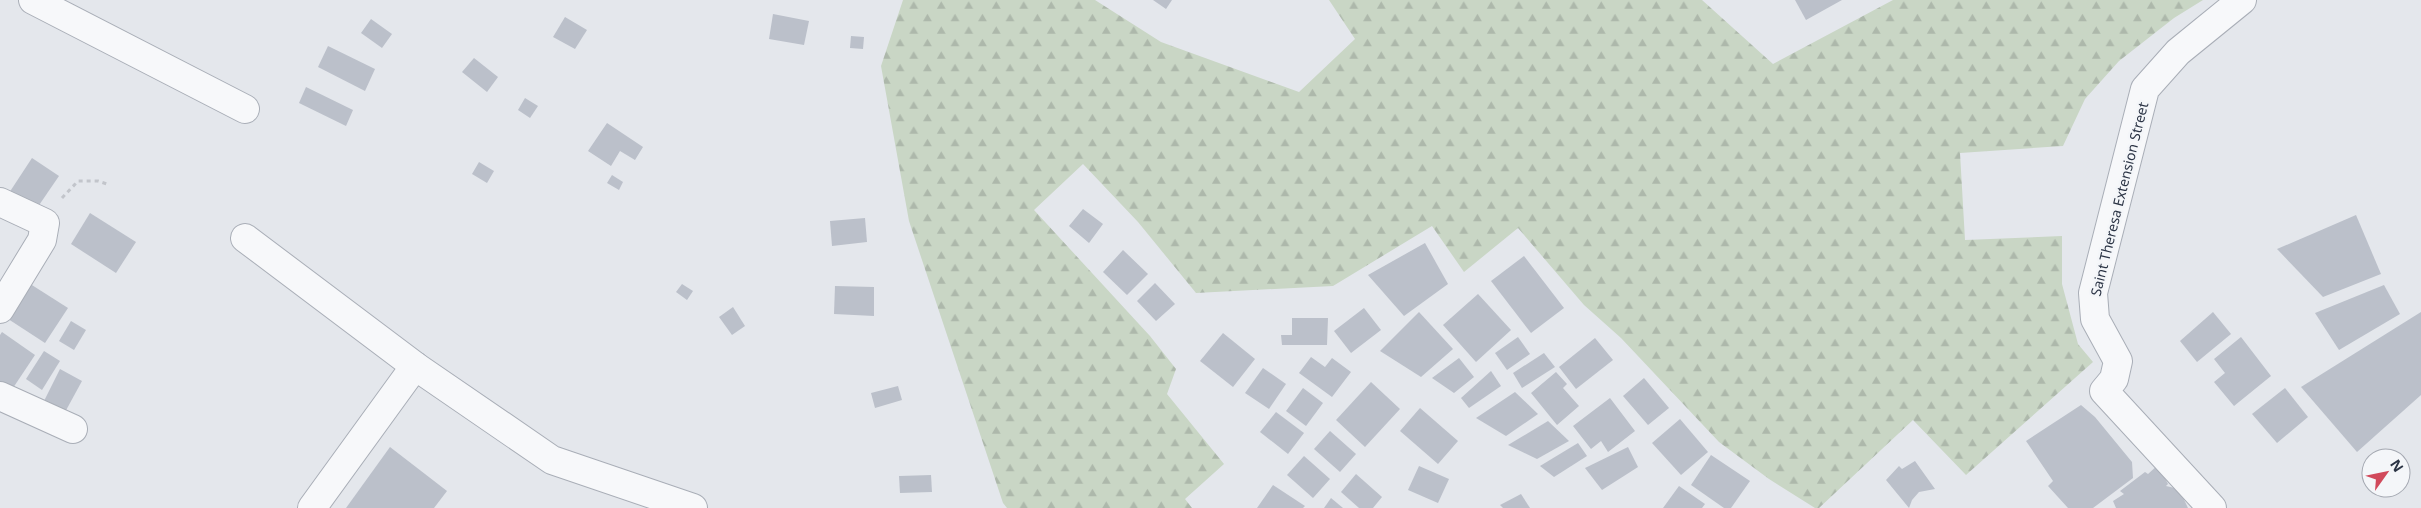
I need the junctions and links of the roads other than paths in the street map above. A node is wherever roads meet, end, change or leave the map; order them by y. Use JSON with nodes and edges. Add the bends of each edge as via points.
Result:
{"nodes":[{"id":1,"x":33,"y":0,"type":"edge"},
{"id":2,"x":2242,"y":0,"type":"edge"},
{"id":3,"x":245,"y":109,"type":"dead end"},
{"id":4,"x":0,"y":202,"type":"edge"},
{"id":5,"x":245,"y":238,"type":"dead end"},
{"id":6,"x":0,"y":308,"type":"edge"},
{"id":7,"x":414,"y":366,"type":"junction"},
{"id":8,"x":0,"y":396,"type":"edge"},
{"id":9,"x":73,"y":429,"type":"dead end"},
{"id":10,"x":312,"y":508,"type":"edge"},
{"id":11,"x":693,"y":508,"type":"edge"},
{"id":12,"x":2212,"y":508,"type":"edge"}],
"edges":[{"from":1,"to":3,"type":"street"},
{"from":2,"to":12,"type":"street","name":"Saint Theresa Extension Street","via":[[2178,52],[2145,89],[2093,293],[2095,319],[2118,361],[2114,379],[2104,391]]},
{"from":4,"to":6,"type":"street","via":[[45,223],[42,240]]},
{"from":5,"to":7,"type":"street"},
{"from":7,"to":10,"type":"street"},
{"from":7,"to":11,"type":"street","via":[[552,460]]},
{"from":8,"to":9,"type":"street"}]}
